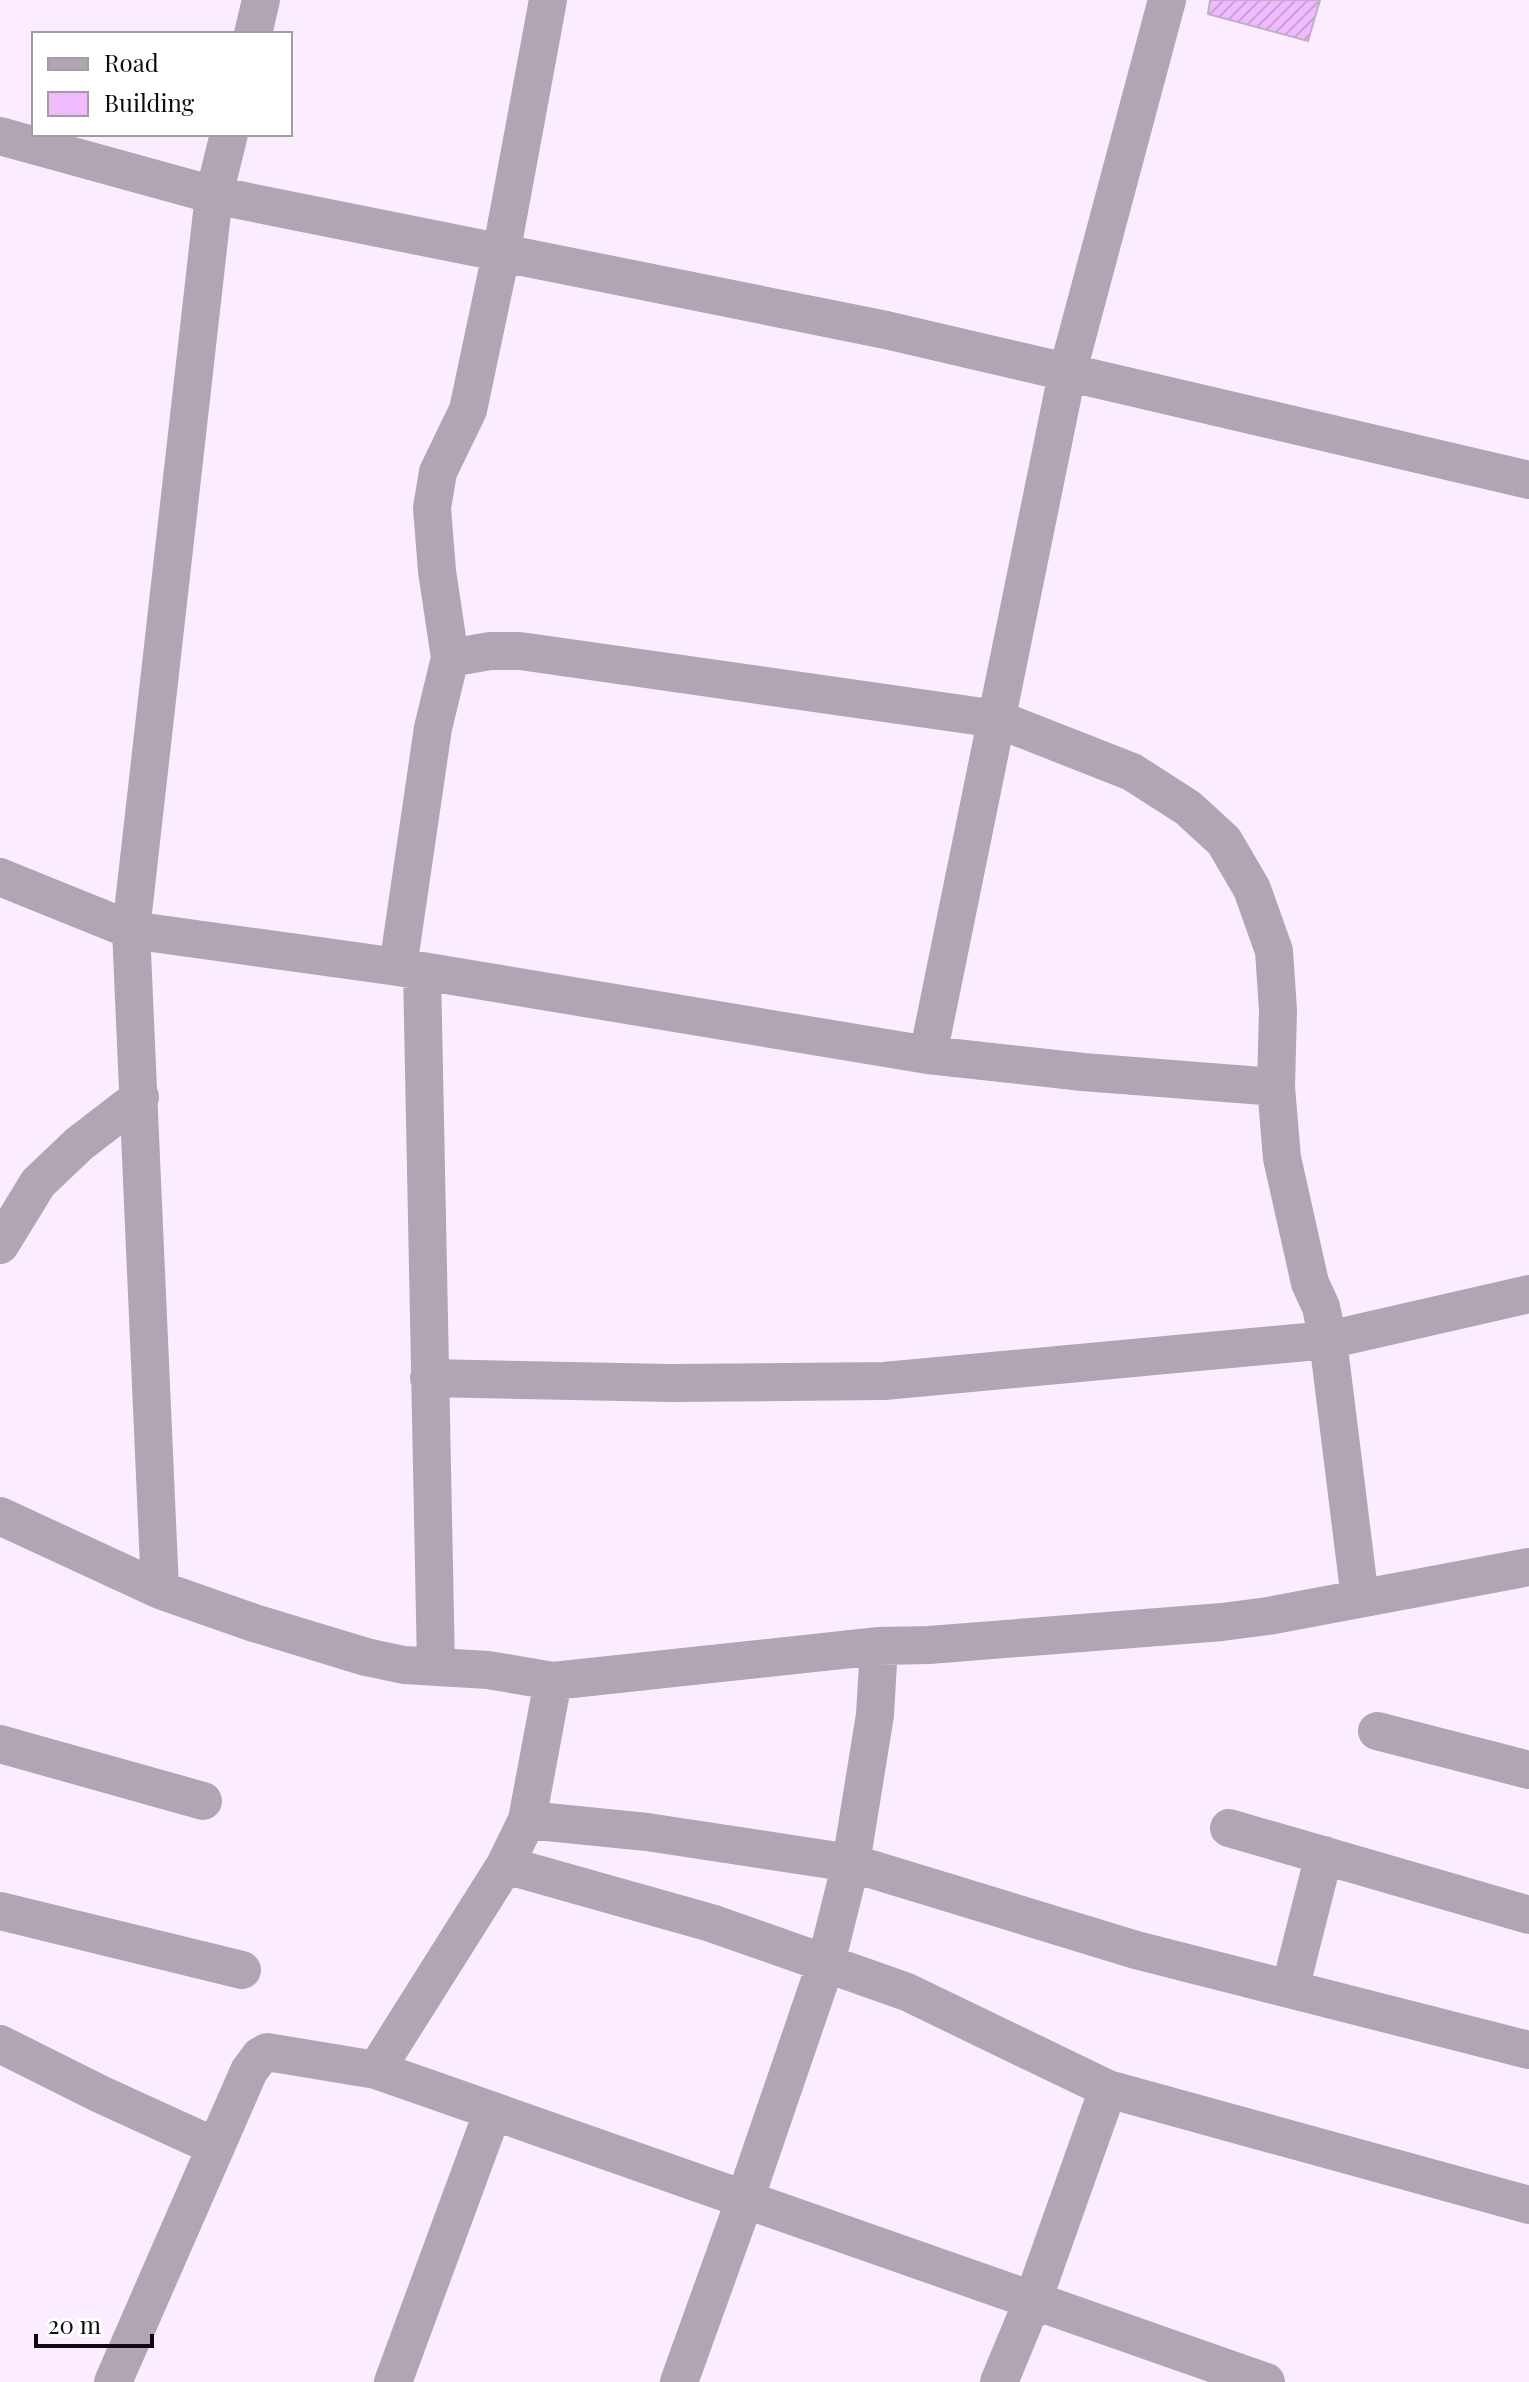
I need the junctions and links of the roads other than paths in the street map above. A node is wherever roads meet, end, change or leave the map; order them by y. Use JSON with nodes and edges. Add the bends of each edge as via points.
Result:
{"nodes":[{"id":1,"x":261,"y":0,"type":"edge"},
{"id":2,"x":548,"y":0,"type":"edge"},
{"id":3,"x":1167,"y":0,"type":"edge"},
{"id":4,"x":253,"y":32,"type":"edge"},
{"id":5,"x":0,"y":136,"type":"edge"},
{"id":6,"x":229,"y":136,"type":"edge"},
{"id":7,"x":214,"y":195,"type":"junction"},
{"id":8,"x":501,"y":254,"type":"junction"},
{"id":9,"x":1067,"y":374,"type":"junction"},
{"id":10,"x":1529,"y":480,"type":"edge"},
{"id":11,"x":450,"y":658,"type":"junction"},
{"id":12,"x":997,"y":719,"type":"junction"},
{"id":13,"x":0,"y":877,"type":"edge"},
{"id":14,"x":131,"y":930,"type":"junction"},
{"id":15,"x":410,"y":969,"type":"junction"},
{"id":16,"x":928,"y":1055,"type":"junction"},
{"id":17,"x":1276,"y":1087,"type":"junction"},
{"id":18,"x":140,"y":1097,"type":"junction"},
{"id":19,"x":0,"y":1245,"type":"edge"},
{"id":20,"x":1529,"y":1294,"type":"edge"},
{"id":21,"x":1328,"y":1340,"type":"junction"},
{"id":22,"x":429,"y":1378,"type":"junction"},
{"id":23,"x":0,"y":1516,"type":"edge"},
{"id":24,"x":1529,"y":1567,"type":"edge"},
{"id":25,"x":160,"y":1590,"type":"junction"},
{"id":26,"x":1360,"y":1599,"type":"junction"},
{"id":27,"x":879,"y":1646,"type":"junction"},
{"id":28,"x":436,"y":1666,"type":"junction"},
{"id":29,"x":553,"y":1681,"type":"junction"},
{"id":30,"x":1377,"y":1731,"type":"dead end"},
{"id":31,"x":0,"y":1744,"type":"edge"},
{"id":32,"x":1529,"y":1770,"type":"edge"},
{"id":33,"x":203,"y":1801,"type":"dead end"},
{"id":34,"x":527,"y":1820,"type":"junction"},
{"id":35,"x":1229,"y":1828,"type":"dead end"},
{"id":36,"x":1324,"y":1855,"type":"junction"},
{"id":37,"x":851,"y":1863,"type":"junction"},
{"id":38,"x":505,"y":1865,"type":"junction"},
{"id":39,"x":0,"y":1911,"type":"edge"},
{"id":40,"x":1529,"y":1915,"type":"edge"},
{"id":41,"x":826,"y":1963,"type":"junction"},
{"id":42,"x":242,"y":1970,"type":"dead end"},
{"id":43,"x":1290,"y":1989,"type":"junction"},
{"id":44,"x":0,"y":2044,"type":"edge"},
{"id":45,"x":1529,"y":2050,"type":"edge"},
{"id":46,"x":376,"y":2070,"type":"junction"},
{"id":47,"x":1108,"y":2089,"type":"junction"},
{"id":48,"x":493,"y":2111,"type":"junction"},
{"id":49,"x":216,"y":2147,"type":"junction"},
{"id":50,"x":745,"y":2199,"type":"junction"},
{"id":51,"x":1529,"y":2205,"type":"edge"},
{"id":52,"x":1033,"y":2300,"type":"junction"},
{"id":53,"x":113,"y":2382,"type":"edge"},
{"id":54,"x":393,"y":2382,"type":"edge"},
{"id":55,"x":679,"y":2382,"type":"edge"},
{"id":56,"x":999,"y":2382,"type":"edge"},
{"id":57,"x":1266,"y":2382,"type":"edge"}],
"edges":[{"from":1,"to":4,"type":"street"},
{"from":2,"to":8,"type":"street"},
{"from":3,"to":9,"type":"street"},
{"from":5,"to":7,"type":"street"},
{"from":6,"to":7,"type":"street"},
{"from":7,"to":8,"type":"street"},
{"from":7,"to":14,"type":"street"},
{"from":8,"to":9,"type":"street","via":[[886,330]]},
{"from":8,"to":11,"type":"street","via":[[468,410],[438,472],[432,508]]},
{"from":9,"to":10,"type":"street"},
{"from":9,"to":12,"type":"street"},
{"from":11,"to":12,"type":"street","via":[[520,651]]},
{"from":11,"to":15,"type":"street","via":[[433,728]]},
{"from":12,"to":16,"type":"street"},
{"from":12,"to":17,"type":"street","via":[[1132,772],[1188,808],[1224,841],[1252,889],[1274,951]]},
{"from":13,"to":14,"type":"street"},
{"from":14,"to":15,"type":"street"},
{"from":14,"to":18,"type":"street"},
{"from":15,"to":16,"type":"street"},
{"from":15,"to":22,"type":"street"},
{"from":16,"to":17,"type":"street"},
{"from":17,"to":21,"type":"street","via":[[1282,1158]]},
{"from":18,"to":19,"type":"street","via":[[38,1183]]},
{"from":18,"to":25,"type":"street"},
{"from":20,"to":21,"type":"street"},
{"from":21,"to":22,"type":"street","via":[[884,1381]]},
{"from":21,"to":26,"type":"street"},
{"from":22,"to":28,"type":"street"},
{"from":23,"to":25,"type":"street"},
{"from":24,"to":26,"type":"street"},
{"from":25,"to":28,"type":"street","via":[[366,1657]]},
{"from":26,"to":27,"type":"street","via":[[1222,1622]]},
{"from":27,"to":29,"type":"street"},
{"from":27,"to":37,"type":"street","via":[[875,1715]]},
{"from":28,"to":29,"type":"street"},
{"from":29,"to":34,"type":"street"},
{"from":30,"to":32,"type":"street"},
{"from":31,"to":33,"type":"street"},
{"from":34,"to":37,"type":"street"},
{"from":34,"to":38,"type":"street"},
{"from":35,"to":36,"type":"street"},
{"from":36,"to":40,"type":"street"},
{"from":36,"to":43,"type":"street"},
{"from":37,"to":41,"type":"street"},
{"from":37,"to":43,"type":"street","via":[[1136,1950]]},
{"from":38,"to":41,"type":"street","via":[[711,1923]]},
{"from":38,"to":46,"type":"street"},
{"from":39,"to":42,"type":"street"},
{"from":41,"to":47,"type":"street","via":[[907,1992]]},
{"from":41,"to":50,"type":"street"},
{"from":43,"to":45,"type":"street"},
{"from":44,"to":49,"type":"street"},
{"from":46,"to":48,"type":"street"},
{"from":46,"to":49,"type":"street","via":[[267,2052],[249,2071]]},
{"from":47,"to":51,"type":"street"},
{"from":47,"to":52,"type":"street"},
{"from":48,"to":50,"type":"street"},
{"from":48,"to":54,"type":"street"},
{"from":49,"to":53,"type":"street"},
{"from":50,"to":52,"type":"street"},
{"from":50,"to":55,"type":"street"},
{"from":52,"to":56,"type":"street"},
{"from":52,"to":57,"type":"street"}]}
